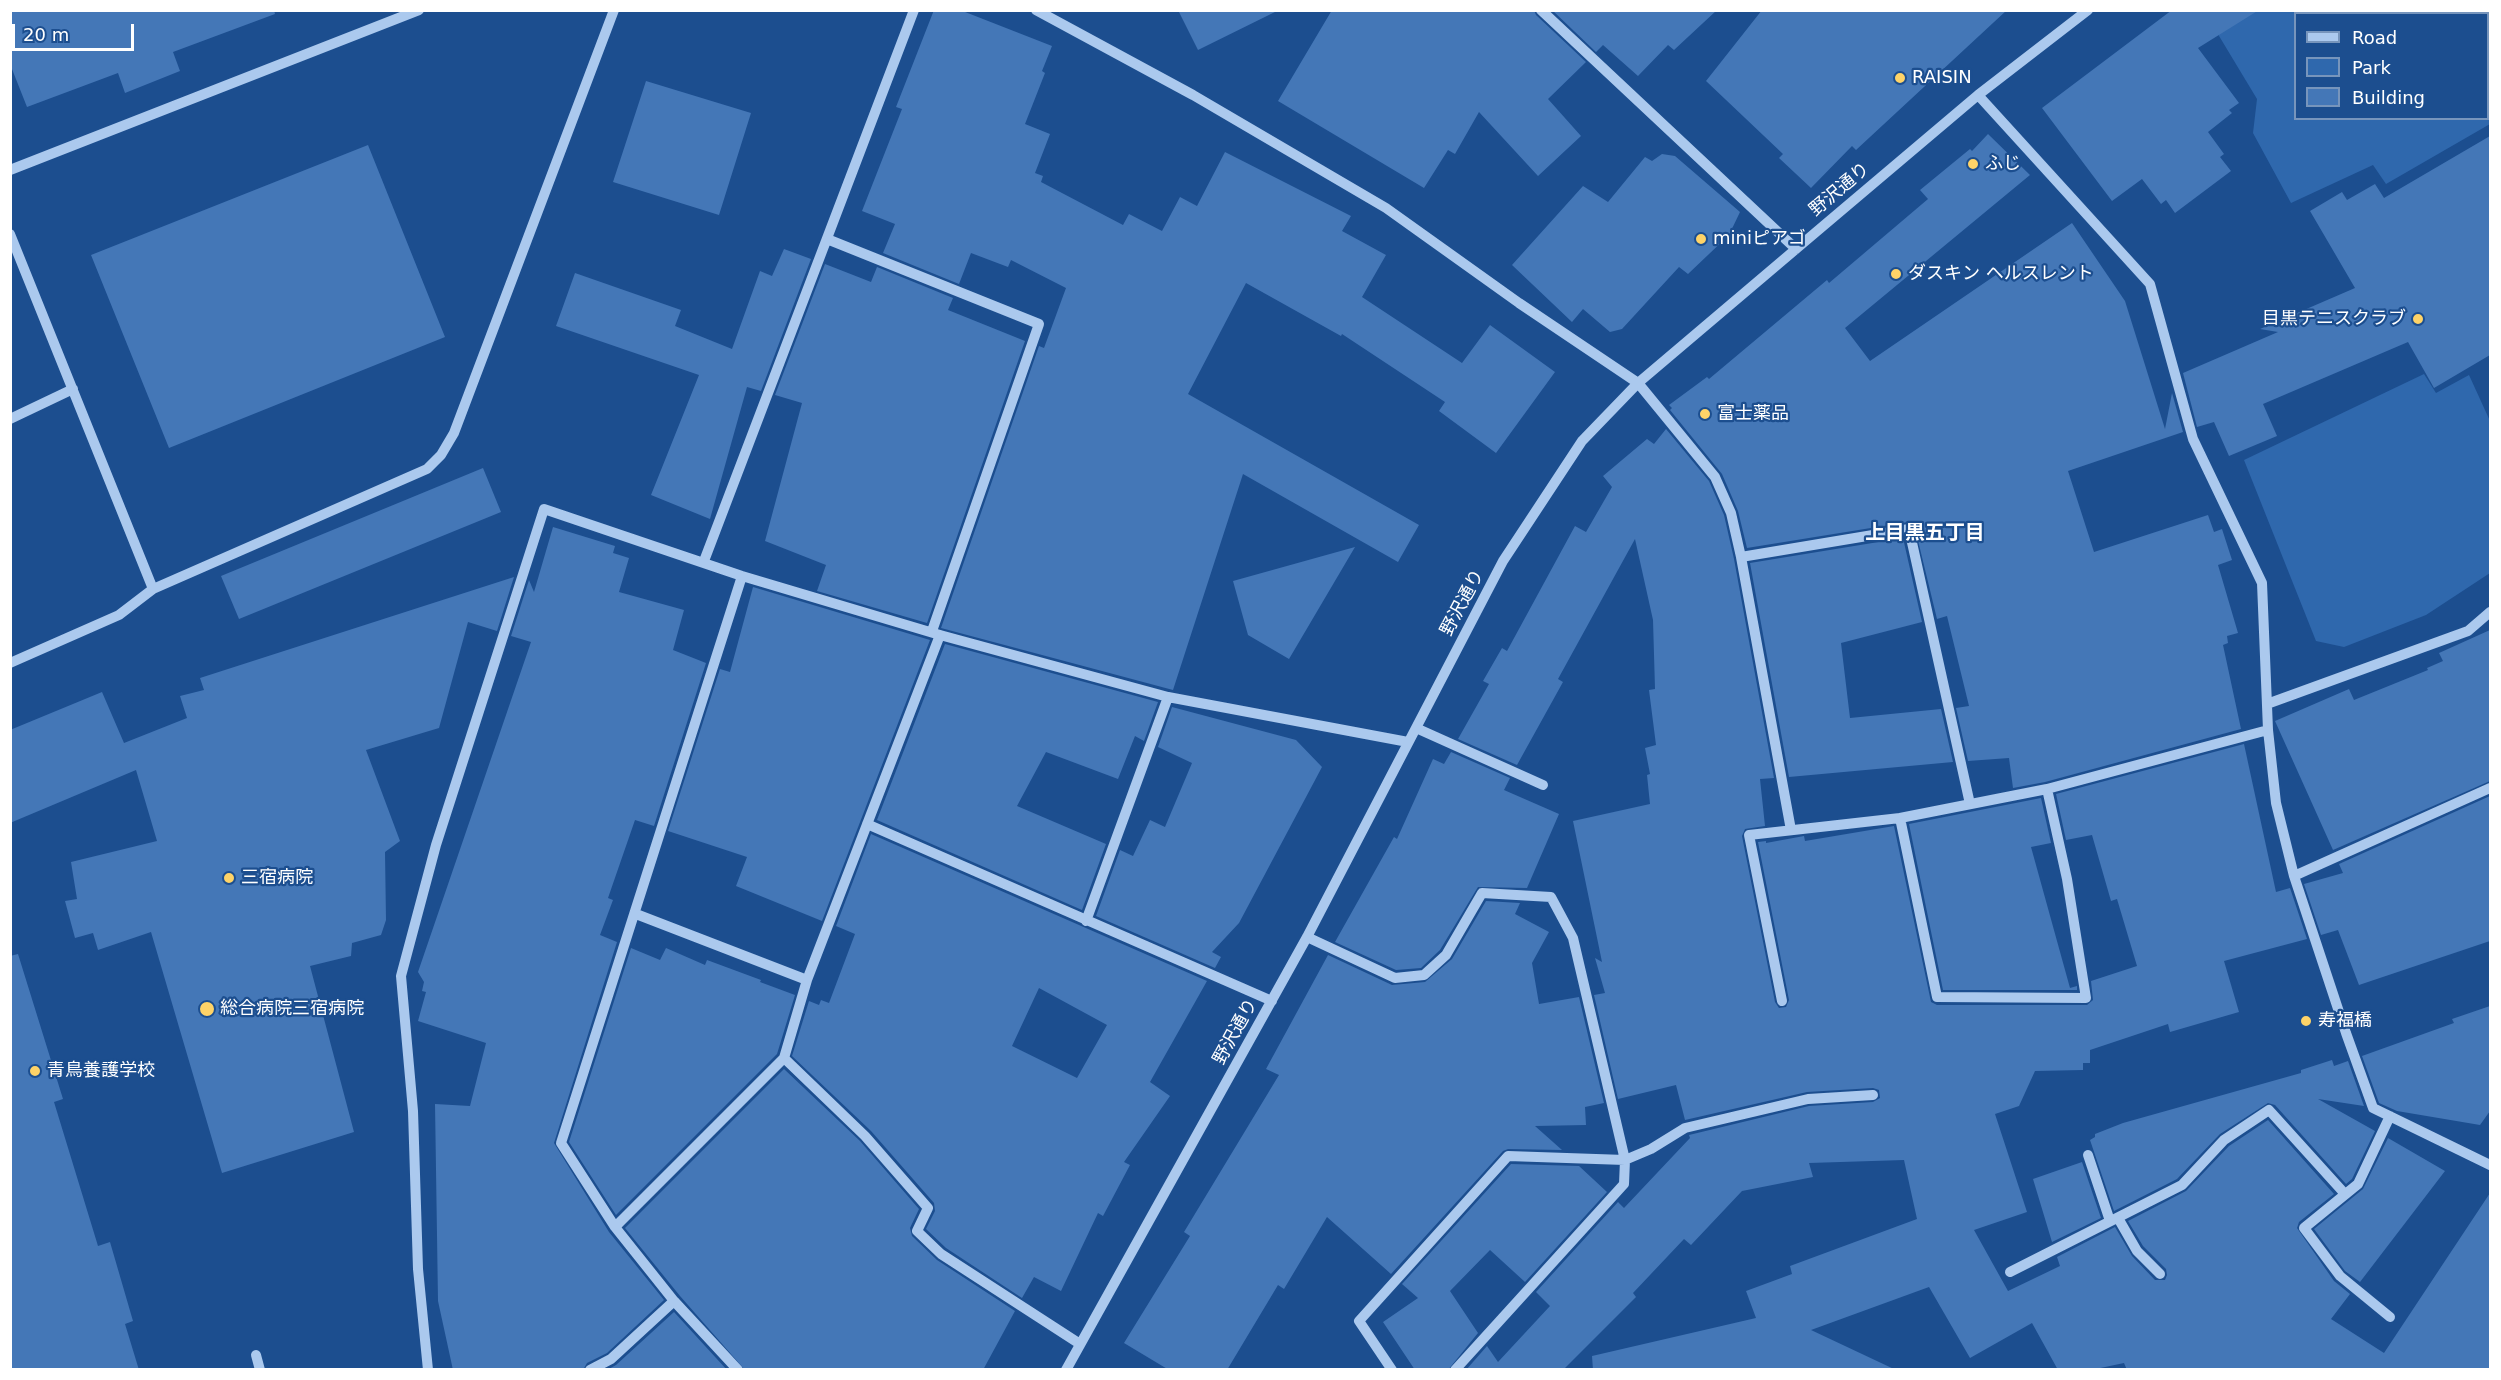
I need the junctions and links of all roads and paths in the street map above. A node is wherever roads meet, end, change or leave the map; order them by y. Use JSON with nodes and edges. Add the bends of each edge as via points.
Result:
{"nodes":[{"id":1,"x":419,"y":10,"type":"edge"},
{"id":2,"x":614,"y":10,"type":"edge"},
{"id":3,"x":914,"y":10,"type":"edge"},
{"id":4,"x":1036,"y":10,"type":"edge"},
{"id":5,"x":1541,"y":10,"type":"edge"},
{"id":6,"x":2088,"y":10,"type":"edge"},
{"id":7,"x":1978,"y":95,"type":"junction"},
{"id":8,"x":10,"y":170,"type":"edge"},
{"id":9,"x":10,"y":234,"type":"edge"},
{"id":10,"x":827,"y":239,"type":"junction"},
{"id":11,"x":1796,"y":249,"type":"junction"},
{"id":12,"x":1638,"y":383,"type":"junction"},
{"id":13,"x":73,"y":389,"type":"junction"},
{"id":14,"x":10,"y":419,"type":"edge"},
{"id":15,"x":1741,"y":557,"type":"junction"},
{"id":16,"x":704,"y":561,"type":"junction"},
{"id":17,"x":742,"y":576,"type":"junction"},
{"id":18,"x":153,"y":589,"type":"junction"},
{"id":19,"x":2490,"y":612,"type":"edge"},
{"id":20,"x":936,"y":633,"type":"junction"},
{"id":21,"x":10,"y":663,"type":"edge"},
{"id":22,"x":1168,"y":697,"type":"junction"},
{"id":23,"x":2267,"y":704,"type":"junction"},
{"id":24,"x":1416,"y":728,"type":"junction"},
{"id":25,"x":2268,"y":730,"type":"junction"},
{"id":26,"x":1408,"y":742,"type":"junction"},
{"id":27,"x":1542,"y":785,"type":"dead end"},
{"id":28,"x":2490,"y":788,"type":"edge"},
{"id":29,"x":2047,"y":789,"type":"junction"},
{"id":30,"x":1970,"y":804,"type":"junction"},
{"id":31,"x":1900,"y":818,"type":"junction"},
{"id":32,"x":867,"y":824,"type":"junction"},
{"id":33,"x":1791,"y":830,"type":"junction"},
{"id":34,"x":2295,"y":876,"type":"junction"},
{"id":35,"x":636,"y":914,"type":"junction"},
{"id":36,"x":1086,"y":921,"type":"junction"},
{"id":37,"x":1307,"y":937,"type":"junction"},
{"id":38,"x":807,"y":980,"type":"junction"},
{"id":39,"x":1272,"y":1001,"type":"junction"},
{"id":40,"x":1782,"y":1001,"type":"dead end"},
{"id":41,"x":784,"y":1058,"type":"junction"},
{"id":42,"x":1873,"y":1095,"type":"dead end"},
{"id":43,"x":2390,"y":1116,"type":"junction"},
{"id":44,"x":2088,"y":1155,"type":"dead end"},
{"id":45,"x":1625,"y":1160,"type":"junction"},
{"id":46,"x":2490,"y":1165,"type":"edge"},
{"id":47,"x":2345,"y":1194,"type":"junction"},
{"id":48,"x":2114,"y":1219,"type":"junction"},
{"id":49,"x":615,"y":1227,"type":"junction"},
{"id":50,"x":2010,"y":1272,"type":"dead end"},
{"id":51,"x":2160,"y":1274,"type":"dead end"},
{"id":52,"x":674,"y":1301,"type":"junction"},
{"id":53,"x":2390,"y":1317,"type":"dead end"},
{"id":54,"x":1080,"y":1344,"type":"junction"},
{"id":55,"x":256,"y":1355,"type":"dead end"},
{"id":56,"x":260,"y":1370,"type":"edge"},
{"id":57,"x":428,"y":1370,"type":"edge"},
{"id":58,"x":590,"y":1370,"type":"edge"},
{"id":59,"x":738,"y":1370,"type":"edge"},
{"id":60,"x":1066,"y":1370,"type":"edge"},
{"id":61,"x":1392,"y":1370,"type":"edge"},
{"id":62,"x":1455,"y":1370,"type":"edge"}],
"edges":[{"from":1,"to":8,"type":"street"},
{"from":2,"to":18,"type":"street","via":[[454,433],[441,455],[427,469]]},
{"from":3,"to":10,"type":"street"},
{"from":4,"to":12,"type":"street","via":[[1193,95],[1386,208]]},
{"from":5,"to":11,"type":"street"},
{"from":6,"to":7,"type":"street","name":"野沢通り"},
{"from":7,"to":11,"type":"street","name":"野沢通り"},
{"from":7,"to":23,"type":"street","via":[[2150,284],[2193,439],[2262,583]]},
{"from":9,"to":13,"type":"street"},
{"from":10,"to":16,"type":"street"},
{"from":10,"to":20,"type":"street","via":[[1039,324]]},
{"from":11,"to":12,"type":"street","name":"野沢通り"},
{"from":12,"to":15,"type":"street","via":[[1715,477],[1731,513]]},
{"from":12,"to":24,"type":"street","name":"野沢通り","via":[[1582,441],[1545,495],[1503,561]]},
{"from":13,"to":14,"type":"street"},
{"from":13,"to":18,"type":"street"},
{"from":15,"to":30,"type":"street","via":[[1910,530]]},
{"from":15,"to":33,"type":"street"},
{"from":16,"to":17,"type":"street"},
{"from":16,"to":57,"type":"street","via":[[544,509],[436,845],[401,976],[413,1111],[418,1269]]},
{"from":17,"to":20,"type":"street"},
{"from":17,"to":35,"type":"street"},
{"from":18,"to":21,"type":"street","via":[[119,615]]},
{"from":19,"to":23,"type":"street","via":[[2468,631]]},
{"from":20,"to":22,"type":"street"},
{"from":20,"to":32,"type":"street"},
{"from":22,"to":26,"type":"street"},
{"from":22,"to":36,"type":"street"},
{"from":23,"to":25,"type":"street"},
{"from":24,"to":26,"type":"street","name":"野沢通り"},
{"from":24,"to":27,"type":"street"},
{"from":25,"to":29,"type":"street"},
{"from":25,"to":34,"type":"street","via":[[2276,803]]},
{"from":26,"to":37,"type":"street","name":"野沢通り"},
{"from":28,"to":34,"type":"street"},
{"from":29,"to":30,"type":"street"},
{"from":29,"to":31,"type":"street","via":[[2067,879],[2086,998],[1937,997]]},
{"from":30,"to":31,"type":"street"},
{"from":31,"to":33,"type":"street"},
{"from":32,"to":36,"type":"street"},
{"from":32,"to":38,"type":"street"},
{"from":33,"to":40,"type":"street","via":[[1749,835]]},
{"from":34,"to":43,"type":"street","via":[[2373,1108]]},
{"from":35,"to":38,"type":"street"},
{"from":35,"to":49,"type":"street","via":[[561,1143]]},
{"from":36,"to":39,"type":"street"},
{"from":37,"to":39,"type":"street","name":"野沢通り"},
{"from":37,"to":45,"type":"street","via":[[1395,978],[1424,975],[1446,955],[1482,893],[1551,897],[1573,938]]},
{"from":38,"to":41,"type":"street"},
{"from":39,"to":54,"type":"street","name":"野沢通り"},
{"from":41,"to":49,"type":"street"},
{"from":41,"to":54,"type":"street","via":[[865,1136],[928,1208],[917,1231],[942,1254]]},
{"from":42,"to":45,"type":"street","via":[[1808,1099],[1685,1128]]},
{"from":43,"to":46,"type":"street"},
{"from":43,"to":47,"type":"street","via":[[2358,1184]]},
{"from":44,"to":48,"type":"street"},
{"from":45,"to":61,"type":"street","via":[[1508,1156],[1359,1321]]},
{"from":45,"to":62,"type":"street","via":[[1624,1184]]},
{"from":47,"to":48,"type":"street","via":[[2269,1110],[2224,1140],[2182,1185]]},
{"from":47,"to":53,"type":"street","via":[[2304,1228],[2340,1276]]},
{"from":48,"to":50,"type":"street"},
{"from":48,"to":51,"type":"street"},
{"from":49,"to":52,"type":"street"},
{"from":52,"to":58,"type":"street","via":[[611,1359]]},
{"from":52,"to":59,"type":"street"},
{"from":54,"to":60,"type":"street","name":"野沢通り"},
{"from":55,"to":56,"type":"street"}]}
